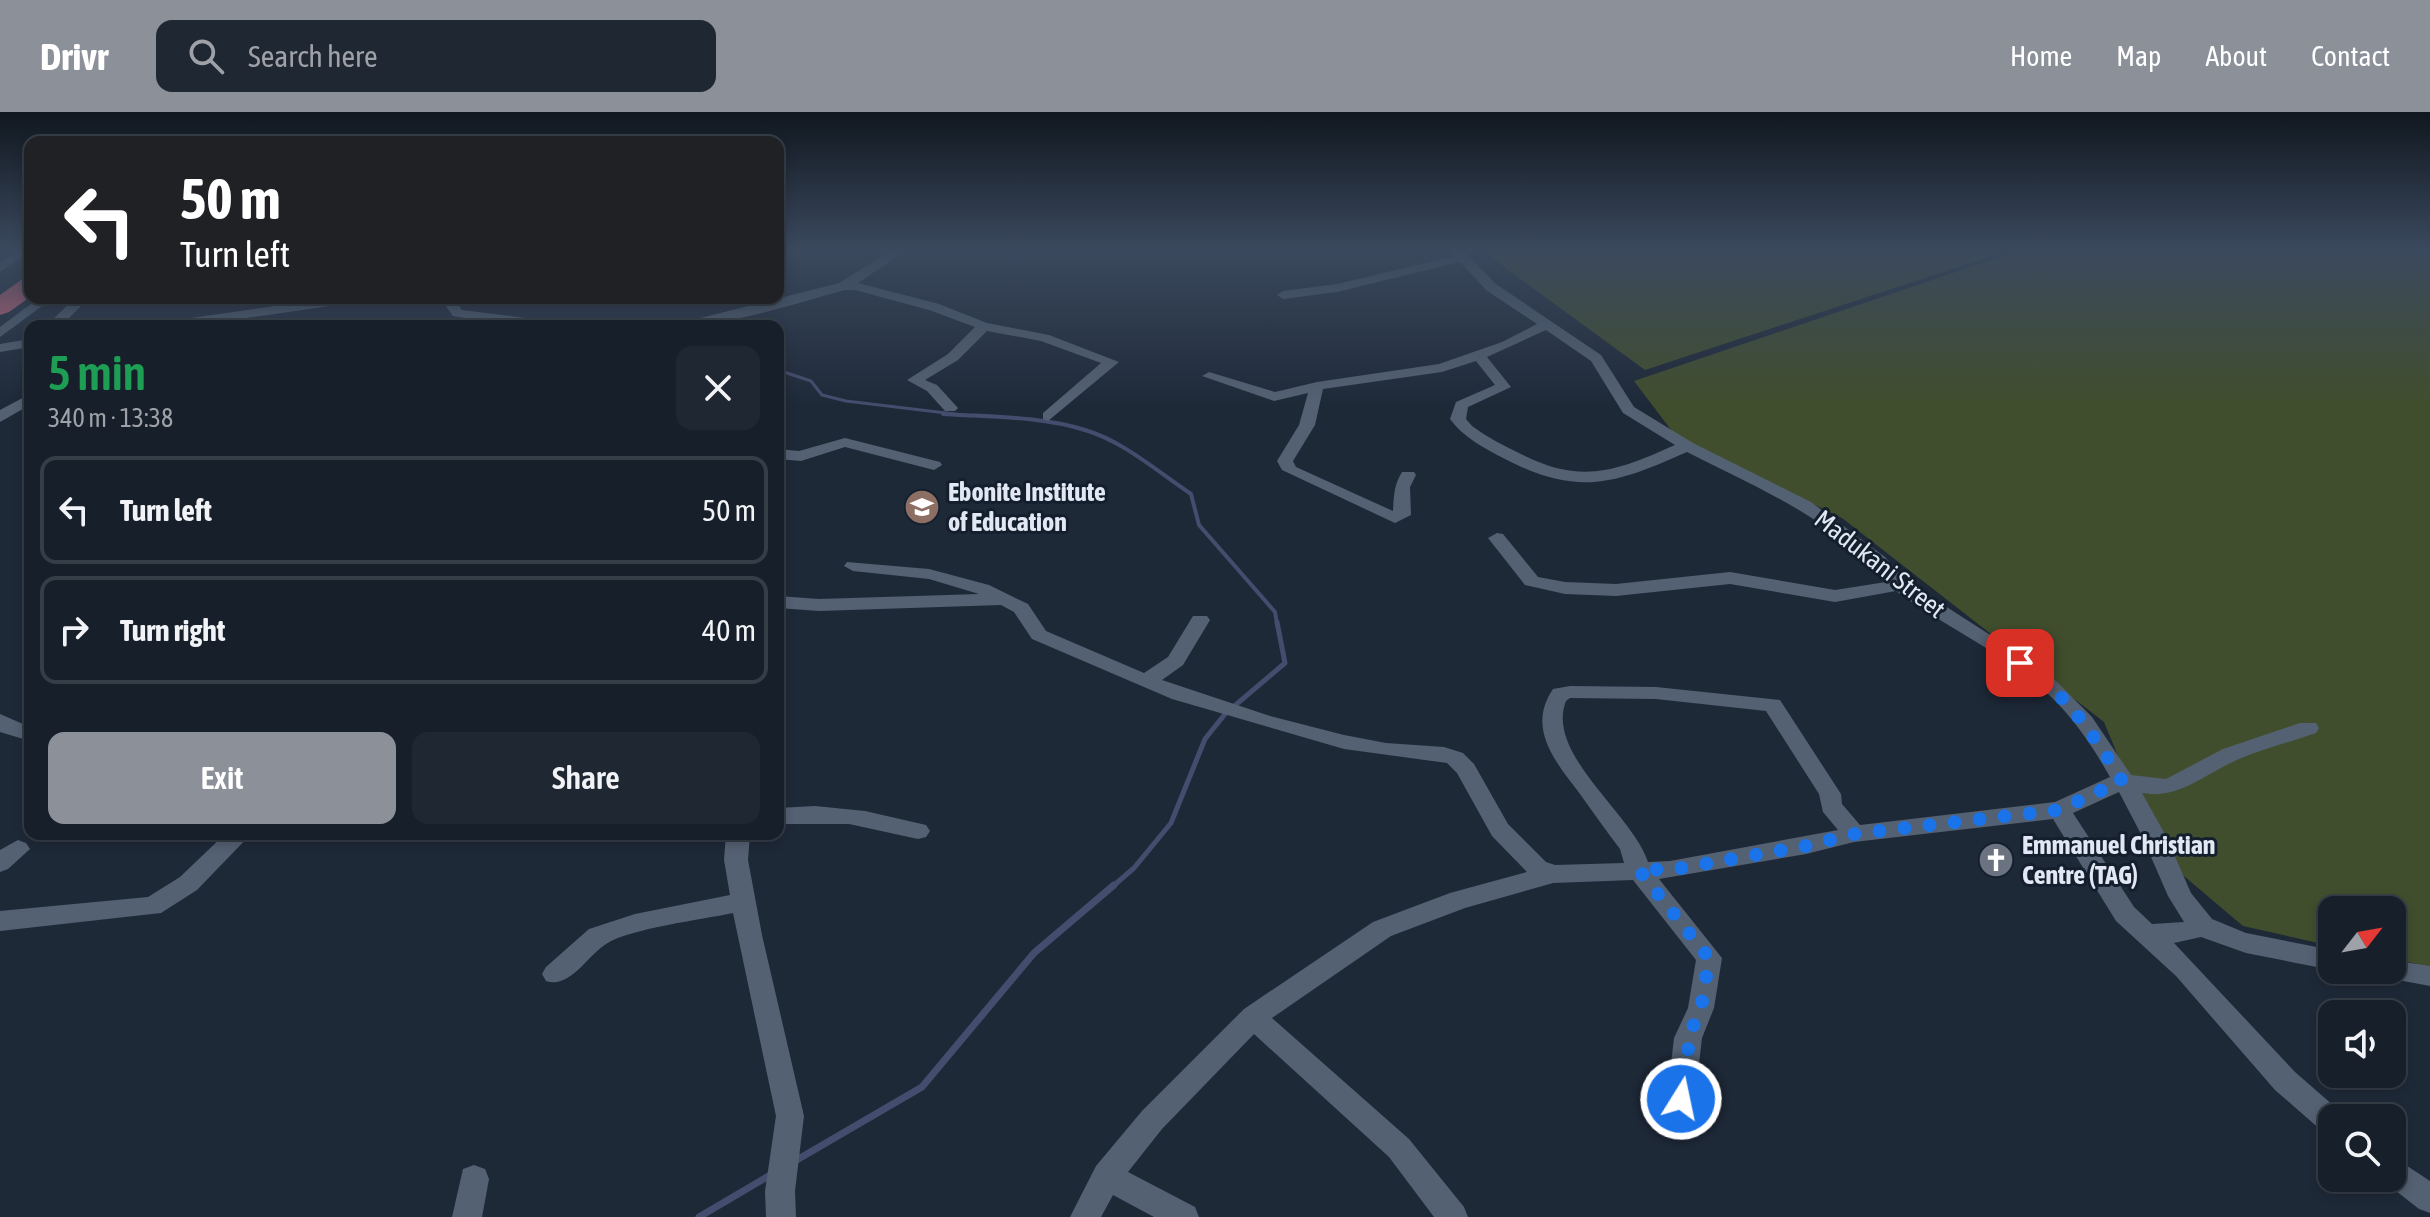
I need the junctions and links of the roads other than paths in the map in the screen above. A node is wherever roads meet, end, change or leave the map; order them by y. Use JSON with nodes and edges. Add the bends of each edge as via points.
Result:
{"nodes":[{"id":1,"x":912,"y":302,"type":"edge"},
{"id":2,"x":1511,"y":302,"type":"edge"},
{"id":3,"x":39,"y":304,"type":"edge"},
{"id":4,"x":77,"y":304,"type":"edge"},
{"id":5,"x":315,"y":304,"type":"edge"},
{"id":6,"x":451,"y":304,"type":"edge"},
{"id":7,"x":780,"y":304,"type":"edge"},
{"id":8,"x":59,"y":320,"type":"edge"},
{"id":9,"x":205,"y":320,"type":"edge"},
{"id":10,"x":511,"y":320,"type":"edge"},
{"id":11,"x":708,"y":320,"type":"edge"},
{"id":12,"x":984,"y":326,"type":"junction"},
{"id":13,"x":1544,"y":326,"type":"junction"},
{"id":14,"x":0,"y":333,"type":"edge"},
{"id":15,"x":24,"y":344,"type":"edge"},
{"id":16,"x":0,"y":348,"type":"edge"},
{"id":17,"x":1479,"y":356,"type":"junction"},
{"id":18,"x":1209,"y":376,"type":"dead end"},
{"id":19,"x":1317,"y":386,"type":"junction"},
{"id":20,"x":24,"y":402,"type":"edge"},
{"id":21,"x":950,"y":408,"type":"dead end"},
{"id":22,"x":24,"y":414,"type":"edge"},
{"id":23,"x":1048,"y":416,"type":"dead end"},
{"id":24,"x":0,"y":418,"type":"edge"},
{"id":25,"x":1687,"y":446,"type":"junction"},
{"id":26,"x":784,"y":456,"type":"edge"},
{"id":27,"x":934,"y":465,"type":"dead end"},
{"id":28,"x":1408,"y":475,"type":"dead end"},
{"id":29,"x":1497,"y":538,"type":"dead end"},
{"id":30,"x":853,"y":566,"type":"dead end"},
{"id":31,"x":1899,"y":585,"type":"junction"},
{"id":32,"x":1004,"y":599,"type":"junction"},
{"id":33,"x":784,"y":602,"type":"edge"},
{"id":34,"x":1200,"y":620,"type":"dead end"},
{"id":35,"x":1145,"y":682,"type":"junction"},
{"id":36,"x":0,"y":721,"type":"edge"},
{"id":37,"x":2308,"y":728,"type":"dead end"},
{"id":38,"x":24,"y":731,"type":"edge"},
{"id":39,"x":2122,"y":781,"type":"junction"},
{"id":40,"x":2059,"y":810,"type":"junction"},
{"id":41,"x":784,"y":815,"type":"edge"},
{"id":42,"x":918,"y":831,"type":"dead end"},
{"id":43,"x":1854,"y":834,"type":"junction"},
{"id":44,"x":233,"y":840,"type":"edge"},
{"id":45,"x":738,"y":840,"type":"edge"},
{"id":46,"x":1638,"y":869,"type":"junction"},
{"id":47,"x":1553,"y":874,"type":"junction"},
{"id":48,"x":743,"y":902,"type":"junction"},
{"id":49,"x":0,"y":921,"type":"edge"},
{"id":50,"x":2204,"y":927,"type":"junction"},
{"id":51,"x":2144,"y":933,"type":"junction"},
{"id":52,"x":2318,"y":957,"type":"edge"},
{"id":53,"x":2406,"y":972,"type":"edge"},
{"id":54,"x":555,"y":974,"type":"dead end"},
{"id":55,"x":2430,"y":976,"type":"edge"},
{"id":56,"x":1253,"y":1017,"type":"junction"},
{"id":57,"x":1681,"y":1099,"type":"dead end"},
{"id":58,"x":2318,"y":1110,"type":"edge"},
{"id":59,"x":1107,"y":1176,"type":"junction"},
{"id":60,"x":474,"y":1179,"type":"dead end"},
{"id":61,"x":2406,"y":1181,"type":"edge"},
{"id":62,"x":2430,"y":1199,"type":"edge"},
{"id":63,"x":467,"y":1217,"type":"edge"},
{"id":64,"x":781,"y":1217,"type":"edge"},
{"id":65,"x":1085,"y":1217,"type":"edge"},
{"id":66,"x":1184,"y":1217,"type":"edge"},
{"id":67,"x":1453,"y":1217,"type":"edge"}],
"edges":[{"from":1,"to":12,"type":"street"},
{"from":2,"to":13,"type":"street","name":"Madukani Street"},
{"from":3,"to":14,"type":"street"},
{"from":4,"to":8,"type":"street"},
{"from":5,"to":9,"type":"street"},
{"from":6,"to":10,"type":"street","via":[[458,313]]},
{"from":7,"to":11,"type":"street"},
{"from":12,"to":21,"type":"street","via":[[953,357],[914,380],[932,388]]},
{"from":12,"to":23,"type":"street","via":[[1044,338],[1112,362]]},
{"from":13,"to":17,"type":"street"},
{"from":13,"to":25,"type":"street","name":"Madukani Street","via":[[1584,348],[1603,366],[1628,410]]},
{"from":15,"to":16,"type":"street"},
{"from":17,"to":19,"type":"street","via":[[1422,372]]},
{"from":17,"to":25,"type":"street","via":[[1504,387],[1461,405],[1458,419],[1478,437],[1536,470],[1574,479],[1608,477]]},
{"from":18,"to":19,"type":"street","via":[[1274,397]]},
{"from":19,"to":28,"type":"street","via":[[1307,425],[1285,461],[1290,470],[1395,518],[1402,515],[1402,487]]},
{"from":20,"to":24,"type":"street"},
{"from":22,"to":24,"type":"street"},
{"from":25,"to":31,"type":"street","name":"Madukani Street","via":[[1805,506],[1879,561]]},
{"from":26,"to":27,"type":"street","via":[[805,457],[838,442]]},
{"from":29,"to":31,"type":"street","via":[[1532,581],[1565,588],[1616,590],[1730,578],[1835,596]]},
{"from":30,"to":32,"type":"street","via":[[939,573]]},
{"from":31,"to":39,"type":"street","name":"Madukani Street","via":[[2041,677],[2073,707]]},
{"from":32,"to":33,"type":"street"},
{"from":32,"to":35,"type":"street","via":[[1021,608],[1039,635]]},
{"from":34,"to":35,"type":"street","via":[[1176,661]]},
{"from":35,"to":47,"type":"street","via":[[1344,742],[1455,758],[1500,830],[1538,868]]},
{"from":36,"to":38,"type":"street"},
{"from":37,"to":39,"type":"street","via":[[2231,754],[2170,786]]},
{"from":39,"to":40,"type":"street"},
{"from":39,"to":50,"type":"street","name":"Madukani Street","via":[[2186,905]]},
{"from":40,"to":43,"type":"street"},
{"from":40,"to":51,"type":"street","via":[[2119,905]]},
{"from":41,"to":42,"type":"street","via":[[856,815]]},
{"from":43,"to":46,"type":"street","via":[[1670,870]]},
{"from":43,"to":46,"type":"street","via":[[1831,806],[1830,794],[1773,705],[1656,693],[1560,694],[1551,710],[1559,750],[1631,847]]},
{"from":44,"to":49,"type":"street","via":[[198,878],[152,906]]},
{"from":45,"to":48,"type":"street"},
{"from":46,"to":47,"type":"street"},
{"from":46,"to":57,"type":"street","via":[[1709,958],[1701,1008],[1688,1038]]},
{"from":47,"to":56,"type":"street","via":[[1459,900],[1382,929]]},
{"from":48,"to":54,"type":"street","via":[[598,936]]},
{"from":48,"to":64,"type":"street","via":[[790,1116]]},
{"from":50,"to":51,"type":"street","via":[[2168,935]]},
{"from":50,"to":52,"type":"street","via":[[2240,942]]},
{"from":51,"to":58,"type":"street"},
{"from":53,"to":55,"type":"street"},
{"from":56,"to":59,"type":"street","via":[[1152,1120]]},
{"from":56,"to":67,"type":"street","via":[[1399,1148]]},
{"from":59,"to":65,"type":"street"},
{"from":59,"to":66,"type":"street"},
{"from":60,"to":63,"type":"street"},
{"from":61,"to":62,"type":"street"}]}
